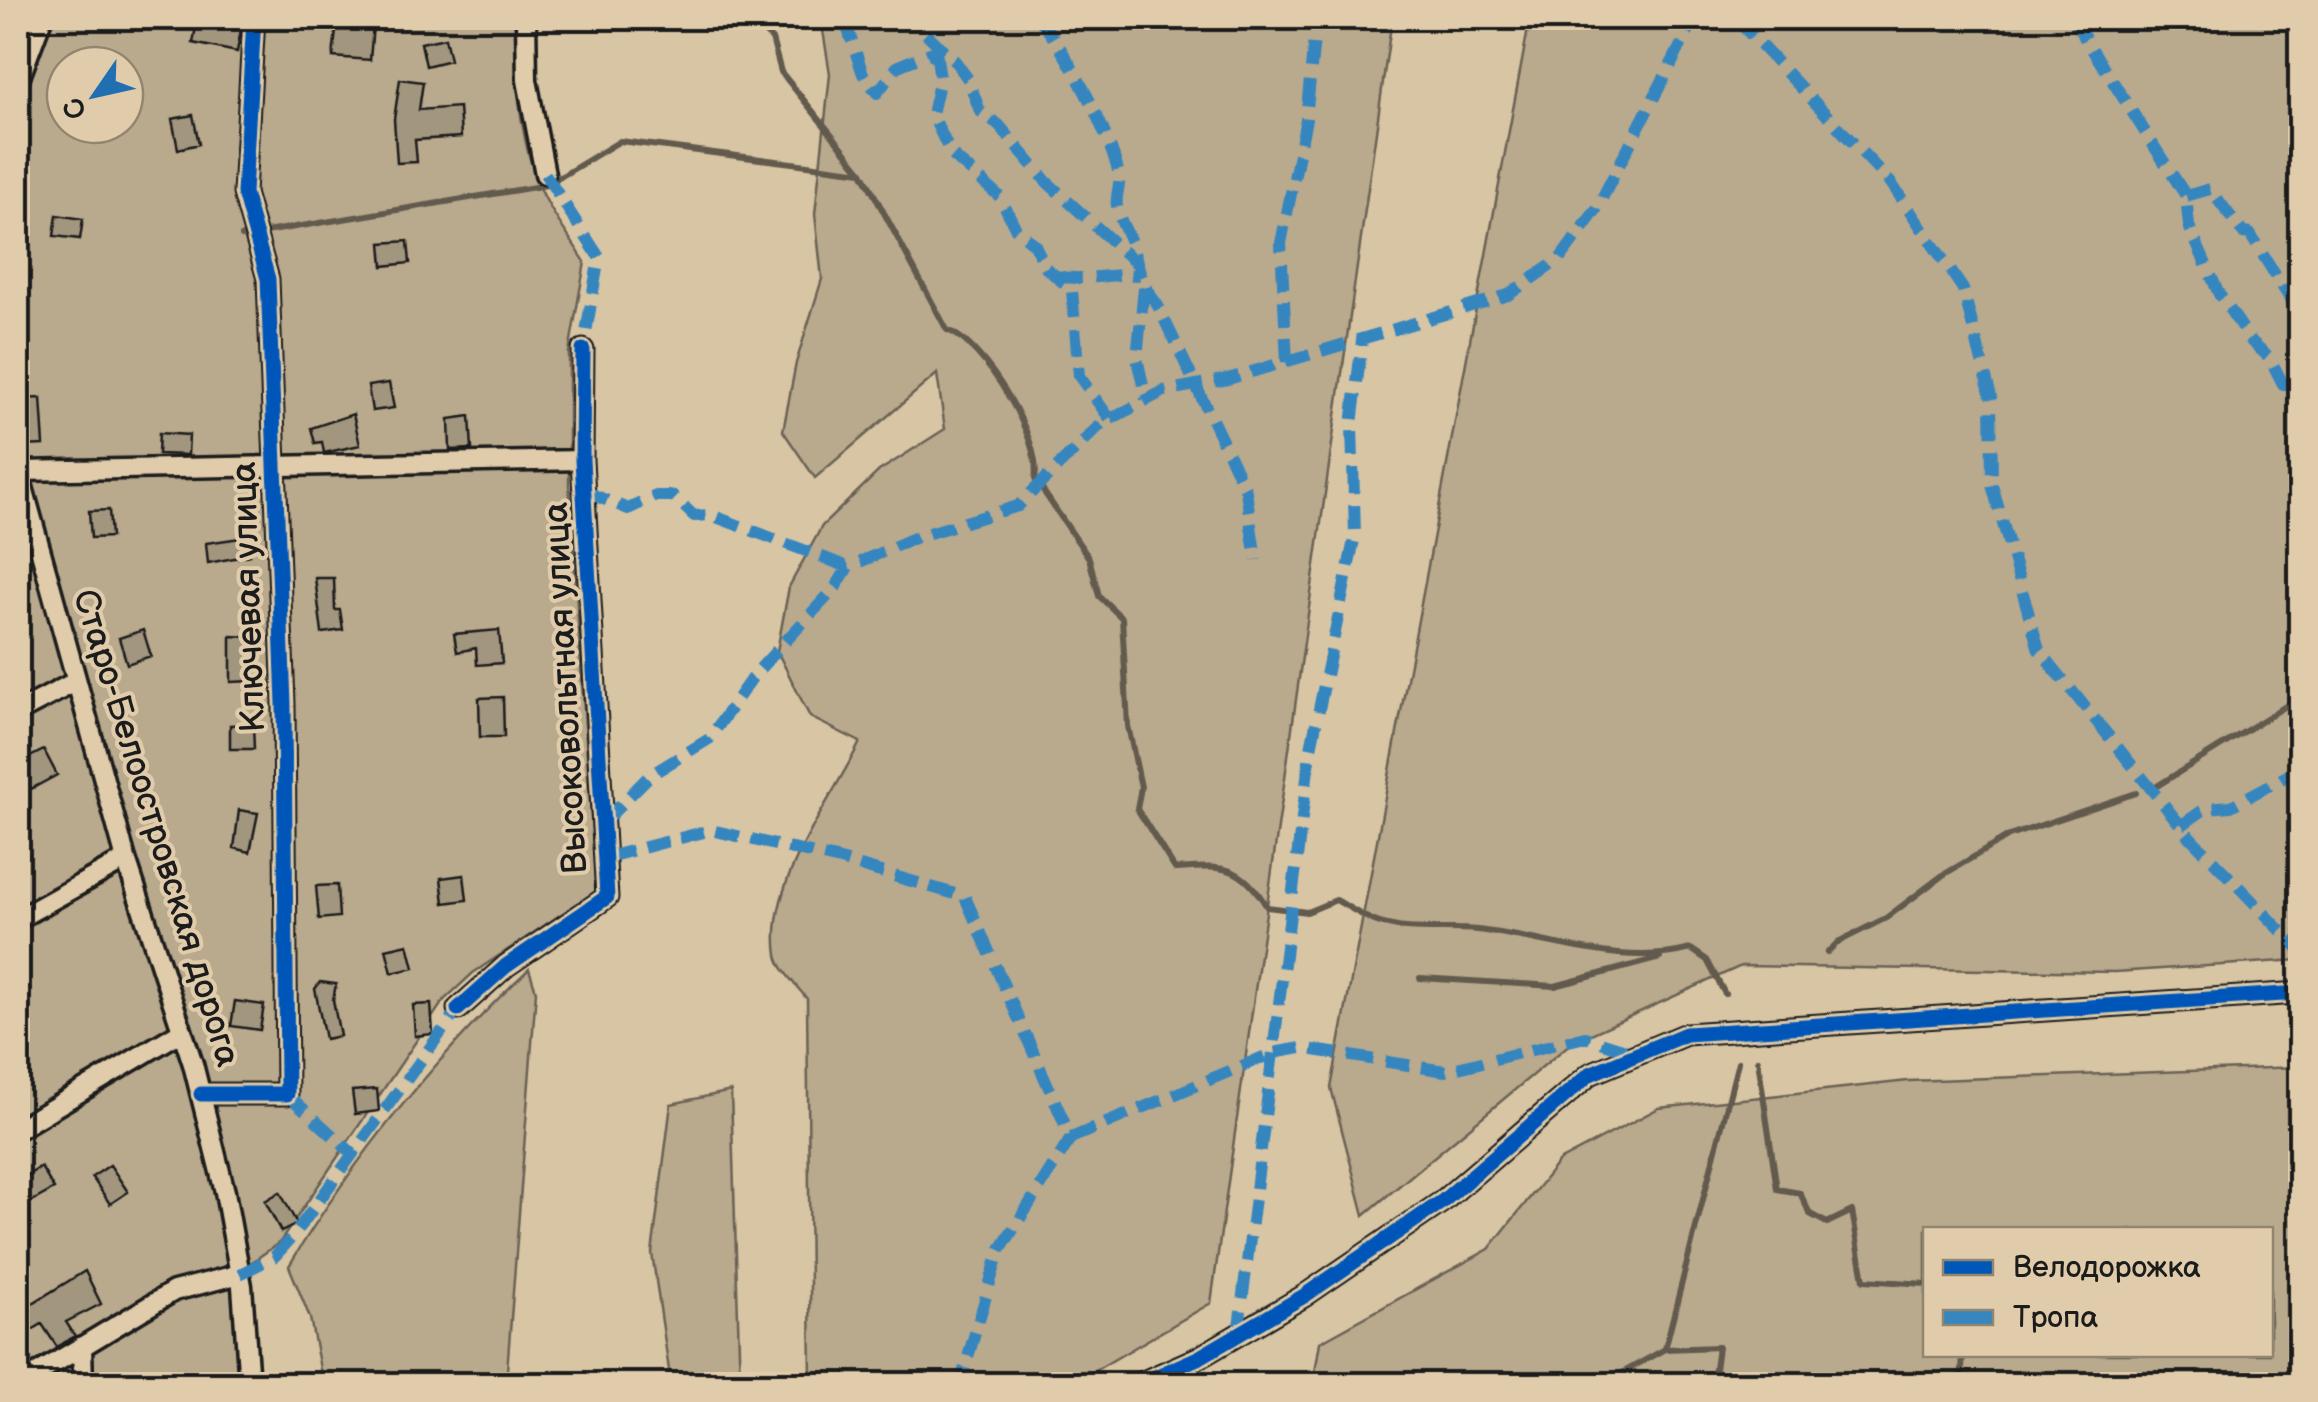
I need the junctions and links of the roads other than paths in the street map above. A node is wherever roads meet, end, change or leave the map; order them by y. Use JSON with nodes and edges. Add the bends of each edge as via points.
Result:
{"nodes":[{"id":1,"x":42,"y":18,"type":"edge"},
{"id":2,"x":254,"y":18,"type":"edge"},
{"id":3,"x":526,"y":18,"type":"edge"},
{"id":4,"x":18,"y":82,"type":"edge"},
{"id":5,"x":545,"y":174,"type":"dead end"},
{"id":6,"x":583,"y":350,"type":"dead end"},
{"id":7,"x":582,"y":460,"type":"junction"},
{"id":8,"x":274,"y":467,"type":"junction"},
{"id":9,"x":18,"y":470,"type":"edge"},
{"id":10,"x":75,"y":682,"type":"junction"},
{"id":11,"x":18,"y":712,"type":"edge"},
{"id":12,"x":126,"y":859,"type":"junction"},
{"id":13,"x":18,"y":919,"type":"edge"},
{"id":14,"x":2300,"y":993,"type":"edge"},
{"id":15,"x":458,"y":1009,"type":"dead end"},
{"id":16,"x":182,"y":1031,"type":"junction"},
{"id":17,"x":200,"y":1094,"type":"junction"},
{"id":18,"x":18,"y":1129,"type":"edge"},
{"id":19,"x":240,"y":1274,"type":"junction"},
{"id":20,"x":82,"y":1346,"type":"junction"},
{"id":21,"x":20,"y":1384,"type":"edge"},
{"id":22,"x":84,"y":1384,"type":"edge"},
{"id":23,"x":249,"y":1384,"type":"edge"},
{"id":24,"x":1139,"y":1384,"type":"edge"}],
"edges":[{"from":1,"to":4,"type":"street"},
{"from":2,"to":8,"type":"street","name":"Ключевая улица","via":[[244,193],[268,279]]},
{"from":3,"to":5,"type":"street","via":[[527,80]]},
{"from":6,"to":7,"type":"street","name":"Высоковольтная улица"},
{"from":7,"to":8,"type":"street"},
{"from":7,"to":15,"type":"street","name":"Высоковольтная улица","via":[[607,896],[506,966]]},
{"from":8,"to":9,"type":"street"},
{"from":8,"to":17,"type":"street","name":"Ключевая улица","via":[[284,704],[287,1094]]},
{"from":9,"to":10,"type":"street","name":"Старо-Белоостровская дорога"},
{"from":10,"to":11,"type":"street"},
{"from":10,"to":12,"type":"street","name":"Старо-Белоостровская дорога"},
{"from":12,"to":13,"type":"street"},
{"from":12,"to":16,"type":"street","name":"Старо-Белоостровская дорога"},
{"from":14,"to":24,"type":"street","via":[[1686,1034],[1590,1074],[1444,1201],[1304,1296]]},
{"from":16,"to":17,"type":"street","name":"Старо-Белоостровская дорога"},
{"from":16,"to":18,"type":"street"},
{"from":17,"to":19,"type":"street","name":"Старо-Белоостровская дорога"},
{"from":19,"to":20,"type":"street","via":[[174,1290]]},
{"from":19,"to":23,"type":"street","name":"Старо-Белоостровская дорога"},
{"from":20,"to":21,"type":"street"},
{"from":20,"to":22,"type":"street"}]}
